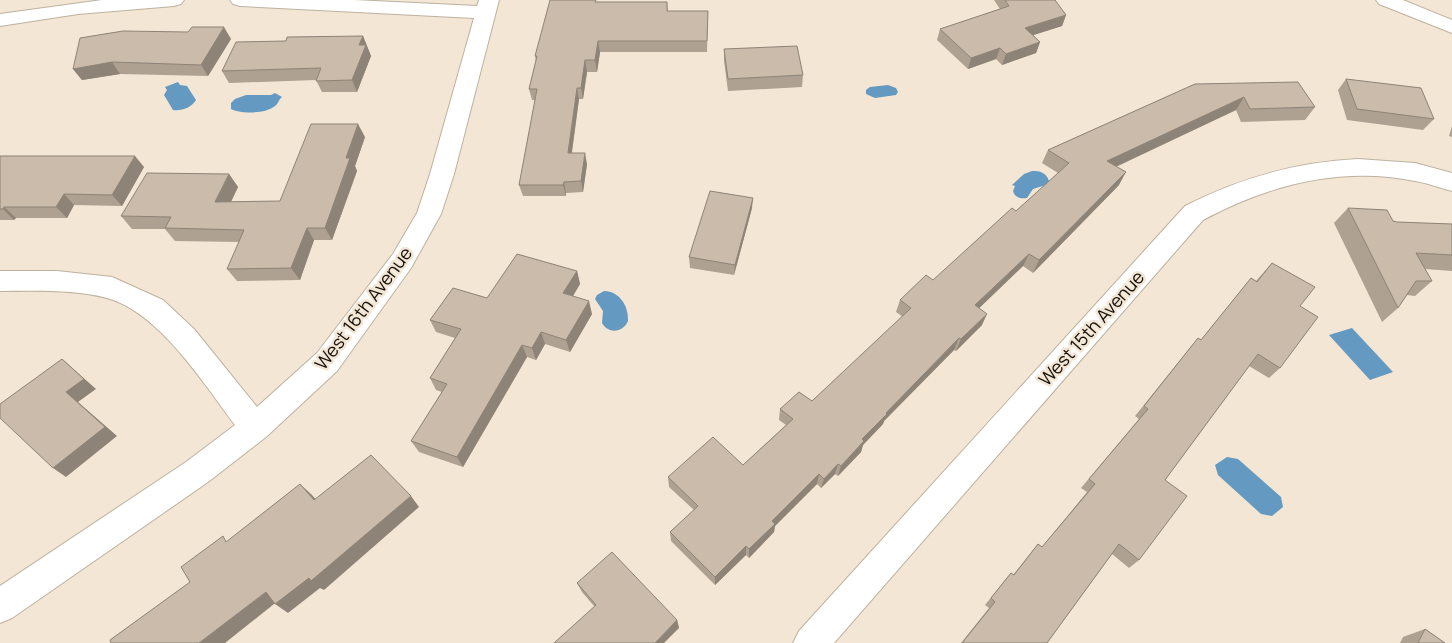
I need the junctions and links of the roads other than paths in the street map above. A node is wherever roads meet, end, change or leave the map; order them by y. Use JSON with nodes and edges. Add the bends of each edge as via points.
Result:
{"nodes":[{"id":1,"x":174,"y":0,"type":"edge"},
{"id":2,"x":240,"y":0,"type":"edge"},
{"id":3,"x":1387,"y":0,"type":"edge"},
{"id":4,"x":487,"y":7,"type":"edge"},
{"id":5,"x":0,"y":20,"type":"edge"},
{"id":6,"x":1452,"y":27,"type":"edge"},
{"id":7,"x":1452,"y":182,"type":"edge"},
{"id":8,"x":0,"y":281,"type":"edge"},
{"id":9,"x":255,"y":428,"type":"junction"},
{"id":10,"x":0,"y":606,"type":"edge"},
{"id":11,"x":811,"y":643,"type":"edge"}],
"edges":[{"from":1,"to":5,"type":"street","via":[[78,8]]},
{"from":2,"to":4,"type":"street"},
{"from":3,"to":6,"type":"street"},
{"from":4,"to":9,"type":"street","name":"West 16th Avenue","via":[[429,214],[402,261],[326,362]]},
{"from":7,"to":11,"type":"street","name":"West 15th Avenue","via":[[1414,172],[1330,168],[1267,180],[1220,197],[1194,213]]},
{"from":8,"to":9,"type":"street","via":[[57,281],[112,288],[153,308],[184,337]]},
{"from":9,"to":10,"type":"street","name":"West 16th Avenue","via":[[197,472]]}]}
